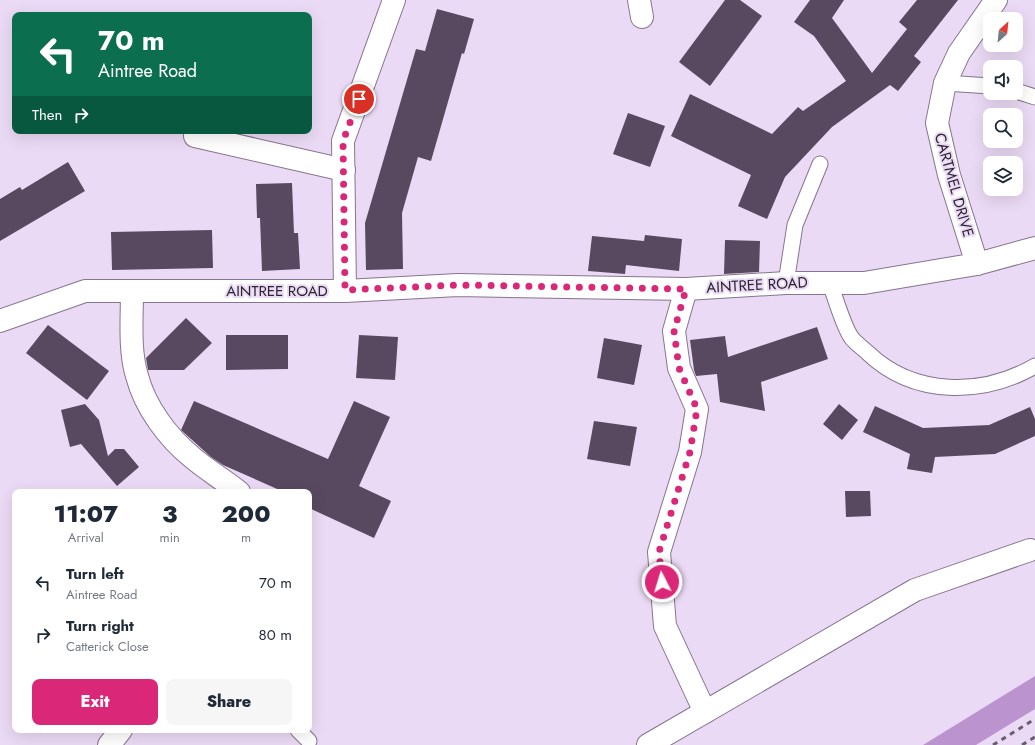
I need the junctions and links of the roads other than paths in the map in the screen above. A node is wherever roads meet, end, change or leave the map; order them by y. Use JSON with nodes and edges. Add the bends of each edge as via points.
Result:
{"nodes":[{"id":1,"x":394,"y":0,"type":"edge"},
{"id":2,"x":996,"y":0,"type":"edge"},
{"id":3,"x":945,"y":83,"type":"junction"},
{"id":4,"x":983,"y":86,"type":"edge"},
{"id":5,"x":1023,"y":93,"type":"edge"},
{"id":6,"x":1035,"y":97,"type":"edge"},
{"id":7,"x":195,"y":136,"type":"dead end"},
{"id":8,"x":820,"y":164,"type":"dead end"},
{"id":9,"x":344,"y":170,"type":"junction"},
{"id":10,"x":1035,"y":248,"type":"edge"},
{"id":11,"x":977,"y":264,"type":"junction"},
{"id":12,"x":830,"y":282,"type":"junction"},
{"id":13,"x":786,"y":283,"type":"junction"},
{"id":14,"x":686,"y":289,"type":"junction"},
{"id":15,"x":345,"y":290,"type":"junction"},
{"id":16,"x":132,"y":291,"type":"junction"},
{"id":17,"x":0,"y":321,"type":"edge"},
{"id":18,"x":1035,"y":366,"type":"edge"},
{"id":19,"x":235,"y":489,"type":"edge"},
{"id":20,"x":1030,"y":550,"type":"dead end"},
{"id":21,"x":705,"y":712,"type":"junction"},
{"id":22,"x":119,"y":733,"type":"edge"},
{"id":23,"x":109,"y":745,"type":"edge"},
{"id":24,"x":648,"y":745,"type":"edge"}],
"edges":[{"from":1,"to":9,"type":"street","via":[[343,141]]},
{"from":2,"to":3,"type":"street","name":"CARTMEL DRIVE","via":[[959,53]]},
{"from":3,"to":4,"type":"lane"},
{"from":3,"to":11,"type":"street","name":"CARTMEL DRIVE","via":[[937,123]]},
{"from":5,"to":6,"type":"lane"},
{"from":7,"to":9,"type":"street"},
{"from":8,"to":13,"type":"lane","via":[[794,225]]},
{"from":9,"to":15,"type":"street"},
{"from":10,"to":11,"type":"street","name":"AINTREE ROAD"},
{"from":11,"to":12,"type":"street","name":"AINTREE ROAD","via":[[864,283]]},
{"from":12,"to":13,"type":"street","name":"AINTREE ROAD"},
{"from":12,"to":18,"type":"lane","via":[[851,337],[873,358],[896,374],[922,384],[955,388],[992,384],[1019,375]]},
{"from":13,"to":14,"type":"street","name":"AINTREE ROAD"},
{"from":14,"to":15,"type":"street","name":"AINTREE ROAD","via":[[458,285]]},
{"from":14,"to":21,"type":"street","via":[[674,331],[679,368],[697,409],[690,452],[659,552],[665,626]]},
{"from":15,"to":16,"type":"street","name":"AINTREE ROAD"},
{"from":16,"to":17,"type":"street","name":"AINTREE ROAD","via":[[85,291]]},
{"from":16,"to":19,"type":"street","via":[[136,376],[155,416],[172,439],[188,454]]},
{"from":20,"to":21,"type":"street","via":[[915,590]]},
{"from":21,"to":24,"type":"street"},
{"from":22,"to":23,"type":"street"}]}
